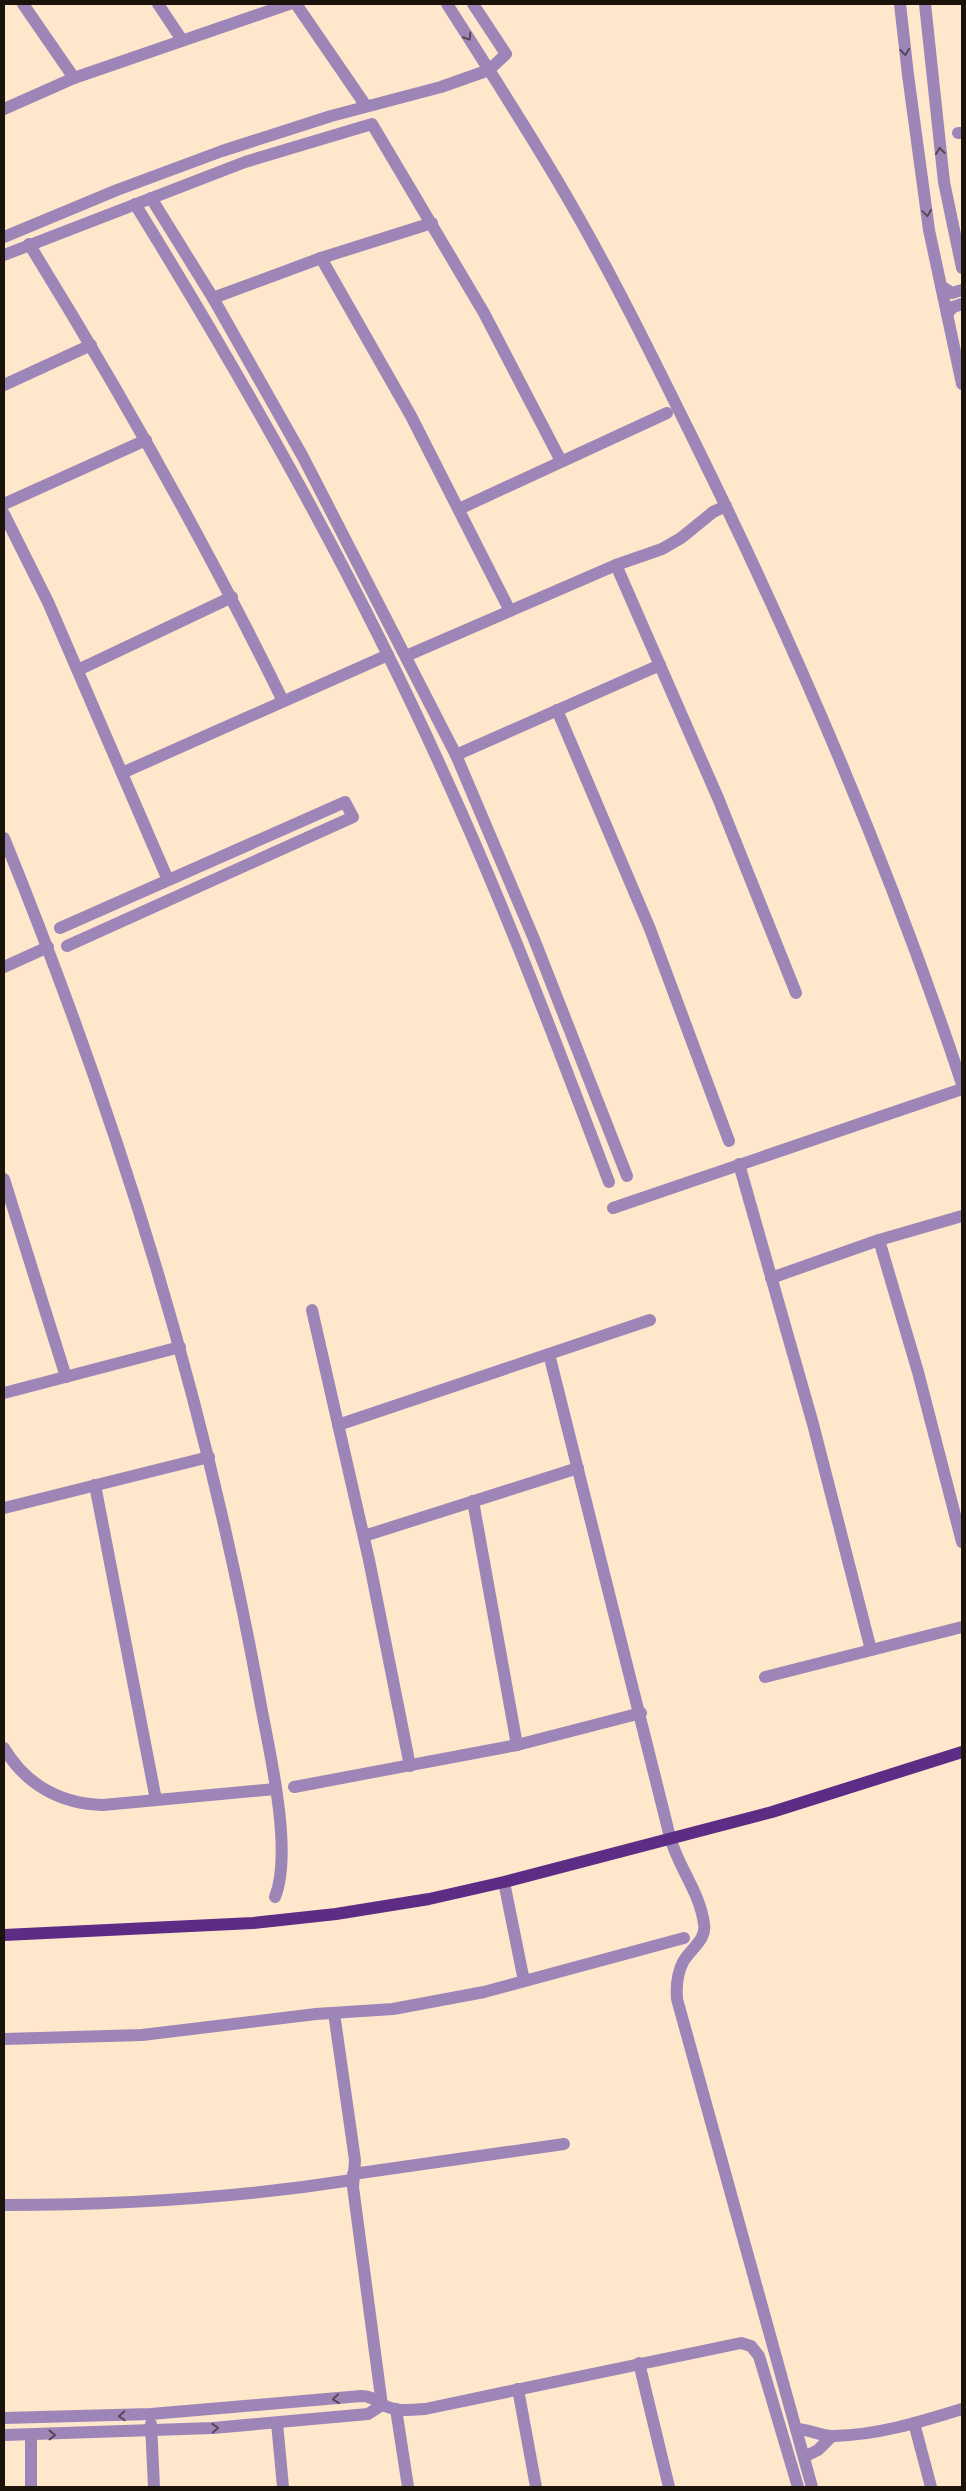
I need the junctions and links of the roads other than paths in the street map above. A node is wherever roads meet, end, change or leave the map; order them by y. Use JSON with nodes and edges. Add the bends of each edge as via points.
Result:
{"nodes":[{"id":1,"x":23,"y":4,"type":"edge"},
{"id":2,"x":158,"y":4,"type":"edge"},
{"id":3,"x":289,"y":4,"type":"edge"},
{"id":4,"x":296,"y":4,"type":"edge"},
{"id":5,"x":447,"y":4,"type":"edge"},
{"id":6,"x":473,"y":4,"type":"edge"},
{"id":7,"x":900,"y":4,"type":"edge"},
{"id":8,"x":925,"y":4,"type":"edge"},
{"id":9,"x":182,"y":40,"type":"junction"},
{"id":10,"x":490,"y":70,"type":"junction"},
{"id":11,"x":74,"y":78,"type":"junction"},
{"id":12,"x":366,"y":106,"type":"junction"},
{"id":13,"x":4,"y":108,"type":"edge"},
{"id":14,"x":151,"y":198,"type":"junction"},
{"id":15,"x":135,"y":204,"type":"junction"},
{"id":16,"x":432,"y":223,"type":"junction"},
{"id":17,"x":4,"y":237,"type":"edge"},
{"id":18,"x":29,"y":244,"type":"junction"},
{"id":19,"x":183,"y":250,"type":"junction"},
{"id":20,"x":4,"y":255,"type":"edge"},
{"id":21,"x":168,"y":258,"type":"junction"},
{"id":22,"x":321,"y":258,"type":"junction"},
{"id":23,"x":962,"y":268,"type":"edge"},
{"id":24,"x":941,"y":286,"type":"junction"},
{"id":25,"x":962,"y":290,"type":"edge"},
{"id":26,"x":213,"y":298,"type":"junction"},
{"id":27,"x":962,"y":304,"type":"edge"},
{"id":28,"x":948,"y":314,"type":"junction"},
{"id":29,"x":91,"y":345,"type":"junction"},
{"id":30,"x":962,"y":384,"type":"edge"},
{"id":31,"x":4,"y":385,"type":"edge"},
{"id":32,"x":667,"y":413,"type":"dead end"},
{"id":33,"x":146,"y":440,"type":"junction"},
{"id":34,"x":561,"y":461,"type":"junction"},
{"id":35,"x":4,"y":504,"type":"edge"},
{"id":36,"x":726,"y":506,"type":"junction"},
{"id":37,"x":460,"y":509,"type":"junction"},
{"id":38,"x":4,"y":514,"type":"edge"},
{"id":39,"x":616,"y":565,"type":"junction"},
{"id":40,"x":232,"y":597,"type":"junction"},
{"id":41,"x":510,"y":611,"type":"junction"},
{"id":42,"x":388,"y":655,"type":"junction"},
{"id":43,"x":406,"y":656,"type":"junction"},
{"id":44,"x":660,"y":664,"type":"junction"},
{"id":45,"x":78,"y":670,"type":"junction"},
{"id":46,"x":283,"y":701,"type":"junction"},
{"id":47,"x":557,"y":710,"type":"junction"},
{"id":48,"x":456,"y":755,"type":"junction"},
{"id":49,"x":122,"y":773,"type":"junction"},
{"id":50,"x":4,"y":841,"type":"edge"},
{"id":51,"x":168,"y":880,"type":"junction"},
{"id":52,"x":112,"y":905,"type":"junction"},
{"id":53,"x":120,"y":922,"type":"junction"},
{"id":54,"x":60,"y":928,"type":"dead end"},
{"id":55,"x":67,"y":946,"type":"dead end"},
{"id":56,"x":48,"y":947,"type":"junction"},
{"id":57,"x":4,"y":967,"type":"edge"},
{"id":58,"x":796,"y":993,"type":"dead end"},
{"id":59,"x":962,"y":1084,"type":"edge"},
{"id":60,"x":962,"y":1089,"type":"edge"},
{"id":61,"x":607,"y":1126,"type":"junction"},
{"id":62,"x":590,"y":1132,"type":"junction"},
{"id":63,"x":729,"y":1141,"type":"dead end"},
{"id":64,"x":739,"y":1164,"type":"junction"},
{"id":65,"x":627,"y":1176,"type":"dead end"},
{"id":66,"x":4,"y":1179,"type":"edge"},
{"id":67,"x":609,"y":1182,"type":"dead end"},
{"id":68,"x":613,"y":1208,"type":"dead end"},
{"id":69,"x":962,"y":1216,"type":"edge"},
{"id":70,"x":879,"y":1240,"type":"junction"},
{"id":71,"x":771,"y":1278,"type":"junction"},
{"id":72,"x":312,"y":1310,"type":"dead end"},
{"id":73,"x":650,"y":1320,"type":"dead end"},
{"id":74,"x":180,"y":1347,"type":"junction"},
{"id":75,"x":549,"y":1354,"type":"junction"},
{"id":76,"x":66,"y":1377,"type":"junction"},
{"id":77,"x":4,"y":1393,"type":"edge"},
{"id":78,"x":338,"y":1425,"type":"junction"},
{"id":79,"x":209,"y":1457,"type":"junction"},
{"id":80,"x":578,"y":1468,"type":"junction"},
{"id":81,"x":95,"y":1485,"type":"junction"},
{"id":82,"x":473,"y":1501,"type":"junction"},
{"id":83,"x":4,"y":1508,"type":"edge"},
{"id":84,"x":364,"y":1536,"type":"junction"},
{"id":85,"x":962,"y":1542,"type":"edge"},
{"id":86,"x":962,"y":1628,"type":"edge"},
{"id":87,"x":871,"y":1650,"type":"junction"},
{"id":88,"x":765,"y":1677,"type":"dead end"},
{"id":89,"x":641,"y":1713,"type":"junction"},
{"id":90,"x":517,"y":1745,"type":"junction"},
{"id":91,"x":4,"y":1748,"type":"edge"},
{"id":92,"x":962,"y":1752,"type":"edge"},
{"id":93,"x":410,"y":1766,"type":"junction"},
{"id":94,"x":294,"y":1787,"type":"dead end"},
{"id":95,"x":275,"y":1789,"type":"junction"},
{"id":96,"x":156,"y":1800,"type":"junction"},
{"id":97,"x":670,"y":1837,"type":"junction"},
{"id":98,"x":504,"y":1882,"type":"junction"},
{"id":99,"x":275,"y":1897,"type":"dead end"},
{"id":100,"x":4,"y":1935,"type":"edge"},
{"id":101,"x":684,"y":1938,"type":"dead end"},
{"id":102,"x":524,"y":1981,"type":"junction"},
{"id":103,"x":334,"y":2013,"type":"junction"},
{"id":104,"x":4,"y":2039,"type":"edge"},
{"id":105,"x":564,"y":2144,"type":"dead end"},
{"id":106,"x":353,"y":2177,"type":"junction"},
{"id":107,"x":4,"y":2205,"type":"edge"},
{"id":108,"x":639,"y":2364,"type":"junction"},
{"id":109,"x":518,"y":2389,"type":"junction"},
{"id":110,"x":382,"y":2405,"type":"junction"},
{"id":111,"x":396,"y":2409,"type":"junction"},
{"id":112,"x":962,"y":2410,"type":"edge"},
{"id":113,"x":151,"y":2414,"type":"junction"},
{"id":114,"x":4,"y":2418,"type":"edge"},
{"id":115,"x":277,"y":2423,"type":"junction"},
{"id":116,"x":914,"y":2423,"type":"junction"},
{"id":117,"x":796,"y":2429,"type":"junction"},
{"id":118,"x":151,"y":2432,"type":"junction"},
{"id":119,"x":4,"y":2435,"type":"edge"},
{"id":120,"x":30,"y":2435,"type":"junction"},
{"id":121,"x":831,"y":2437,"type":"junction"},
{"id":122,"x":804,"y":2457,"type":"junction"},
{"id":123,"x":31,"y":2487,"type":"edge"},
{"id":124,"x":154,"y":2487,"type":"edge"},
{"id":125,"x":283,"y":2487,"type":"edge"},
{"id":126,"x":408,"y":2487,"type":"edge"},
{"id":127,"x":536,"y":2487,"type":"edge"},
{"id":128,"x":669,"y":2487,"type":"edge"},
{"id":129,"x":798,"y":2487,"type":"edge"},
{"id":130,"x":812,"y":2487,"type":"edge"},
{"id":131,"x":931,"y":2487,"type":"edge"}],
"edges":[{"from":1,"to":11,"type":"street"},
{"from":2,"to":9,"type":"street"},
{"from":3,"to":9,"type":"street"},
{"from":4,"to":12,"type":"street"},
{"from":5,"to":10,"type":"street","one_way":true},
{"from":6,"to":10,"type":"street","via":[[506,54]]},
{"from":7,"to":24,"type":"street","one_way":true,"via":[[927,212]]},
{"from":23,"to":8,"type":"street","one_way":true,"via":[[944,182]]},
{"from":9,"to":11,"type":"street"},
{"from":10,"to":12,"type":"street","via":[[441,87]]},
{"from":10,"to":36,"type":"street","via":[[535,142],[617,288]]},
{"from":11,"to":13,"type":"street"},
{"from":12,"to":17,"type":"street","via":[[168,170]]},
{"from":14,"to":15,"type":"street"},
{"from":14,"to":16,"type":"street","via":[[264,156],[372,124]]},
{"from":14,"to":19,"type":"street"},
{"from":15,"to":18,"type":"street"},
{"from":15,"to":21,"type":"street"},
{"from":16,"to":22,"type":"street"},
{"from":16,"to":34,"type":"street","via":[[510,359]]},
{"from":18,"to":20,"type":"street"},
{"from":18,"to":29,"type":"street"},
{"from":19,"to":21,"type":"street"},
{"from":19,"to":26,"type":"street"},
{"from":21,"to":42,"type":"street","via":[[271,431]]},
{"from":22,"to":26,"type":"street"},
{"from":22,"to":37,"type":"street"},
{"from":24,"to":25,"type":"street","via":[[952,293]]},
{"from":24,"to":28,"type":"street"},
{"from":26,"to":43,"type":"street","via":[[303,457]]},
{"from":27,"to":28,"type":"street","via":[[953,307]]},
{"from":28,"to":30,"type":"street"},
{"from":29,"to":31,"type":"street"},
{"from":29,"to":33,"type":"street"},
{"from":32,"to":34,"type":"street"},
{"from":33,"to":35,"type":"street"},
{"from":33,"to":40,"type":"street"},
{"from":34,"to":37,"type":"street"},
{"from":36,"to":39,"type":"street","via":[[672,544]]},
{"from":36,"to":59,"type":"street","via":[[859,803],[917,952]]},
{"from":37,"to":41,"type":"street"},
{"from":38,"to":45,"type":"street"},
{"from":39,"to":41,"type":"street"},
{"from":39,"to":44,"type":"street"},
{"from":40,"to":45,"type":"street"},
{"from":40,"to":46,"type":"street"},
{"from":41,"to":43,"type":"street"},
{"from":42,"to":46,"type":"street"},
{"from":42,"to":62,"type":"street","via":[[509,921]]},
{"from":43,"to":48,"type":"street"},
{"from":44,"to":47,"type":"street"},
{"from":44,"to":58,"type":"street","via":[[755,886]]},
{"from":45,"to":49,"type":"street"},
{"from":46,"to":49,"type":"street"},
{"from":47,"to":48,"type":"street"},
{"from":47,"to":63,"type":"street","via":[[650,929]]},
{"from":48,"to":61,"type":"street","via":[[534,938]]},
{"from":49,"to":51,"type":"street"},
{"from":50,"to":56,"type":"street"},
{"from":51,"to":52,"type":"street"},
{"from":51,"to":53,"type":"street","via":[[345,802],[352,817]]},
{"from":52,"to":53,"type":"street"},
{"from":52,"to":54,"type":"street"},
{"from":53,"to":55,"type":"street"},
{"from":56,"to":57,"type":"street"},
{"from":56,"to":74,"type":"street","via":[[124,1160]]},
{"from":60,"to":64,"type":"street"},
{"from":61,"to":62,"type":"street"},
{"from":61,"to":65,"type":"street"},
{"from":62,"to":67,"type":"street"},
{"from":64,"to":68,"type":"street"},
{"from":64,"to":71,"type":"street"},
{"from":66,"to":76,"type":"street"},
{"from":69,"to":70,"type":"street"},
{"from":70,"to":71,"type":"street"},
{"from":70,"to":85,"type":"street","via":[[918,1372]]},
{"from":71,"to":87,"type":"street","via":[[836,1506]]},
{"from":72,"to":78,"type":"street"},
{"from":73,"to":75,"type":"street"},
{"from":74,"to":76,"type":"street"},
{"from":74,"to":79,"type":"street"},
{"from":75,"to":78,"type":"street"},
{"from":75,"to":80,"type":"street"},
{"from":76,"to":77,"type":"street"},
{"from":78,"to":84,"type":"street"},
{"from":79,"to":81,"type":"street"},
{"from":79,"to":95,"type":"street","via":[[251,1652]]},
{"from":80,"to":82,"type":"street"},
{"from":80,"to":89,"type":"street"},
{"from":81,"to":83,"type":"street"},
{"from":81,"to":96,"type":"street"},
{"from":82,"to":84,"type":"street"},
{"from":82,"to":90,"type":"street"},
{"from":84,"to":93,"type":"street"},
{"from":86,"to":87,"type":"street"},
{"from":87,"to":88,"type":"street"},
{"from":89,"to":90,"type":"street"},
{"from":89,"to":97,"type":"street"},
{"from":90,"to":93,"type":"street"},
{"from":91,"to":96,"type":"street","via":[[25,1775],[44,1790],[67,1800],[104,1805]]},
{"from":92,"to":97,"type":"main road","via":[[804,1802]]},
{"from":93,"to":94,"type":"street"},
{"from":95,"to":96,"type":"street"},
{"from":95,"to":99,"type":"street","via":[[282,1849],[281,1876]]},
{"from":97,"to":98,"type":"main road"},
{"from":97,"to":117,"type":"street","via":[[695,1892],[705,1927],[703,1936],[688,1954],[680,1971],[676,1989],[679,2008]]},
{"from":98,"to":100,"type":"main road","via":[[383,1907],[295,1919]]},
{"from":98,"to":102,"type":"street"},
{"from":101,"to":102,"type":"street"},
{"from":102,"to":103,"type":"street","via":[[422,2005]]},
{"from":103,"to":104,"type":"street","via":[[142,2035]]},
{"from":103,"to":106,"type":"street","via":[[355,2160]]},
{"from":105,"to":106,"type":"street"},
{"from":106,"to":107,"type":"street","via":[[294,2189],[194,2199]]},
{"from":106,"to":110,"type":"street"},
{"from":108,"to":109,"type":"street"},
{"from":108,"to":128,"type":"street"},
{"from":108,"to":129,"type":"street","via":[[736,2343],[755,2349]]},
{"from":109,"to":111,"type":"street","via":[[424,2409]]},
{"from":109,"to":127,"type":"street"},
{"from":110,"to":111,"type":"street"},
{"from":110,"to":113,"type":"street","one_way":true,"via":[[370,2397],[361,2396]]},
{"from":110,"to":115,"type":"street","via":[[368,2414]]},
{"from":111,"to":126,"type":"street"},
{"from":112,"to":116,"type":"street"},
{"from":113,"to":114,"type":"street","one_way":true},
{"from":113,"to":118,"type":"street"},
{"from":118,"to":115,"type":"street","one_way":true},
{"from":115,"to":125,"type":"street"},
{"from":116,"to":121,"type":"street","via":[[888,2430]]},
{"from":116,"to":131,"type":"street"},
{"from":117,"to":121,"type":"street","via":[[813,2430]]},
{"from":117,"to":122,"type":"street"},
{"from":120,"to":118,"type":"street","one_way":true},
{"from":118,"to":124,"type":"street"},
{"from":119,"to":120,"type":"street"},
{"from":120,"to":123,"type":"street"},
{"from":121,"to":122,"type":"street","via":[[818,2450]]},
{"from":122,"to":130,"type":"street"}]}
